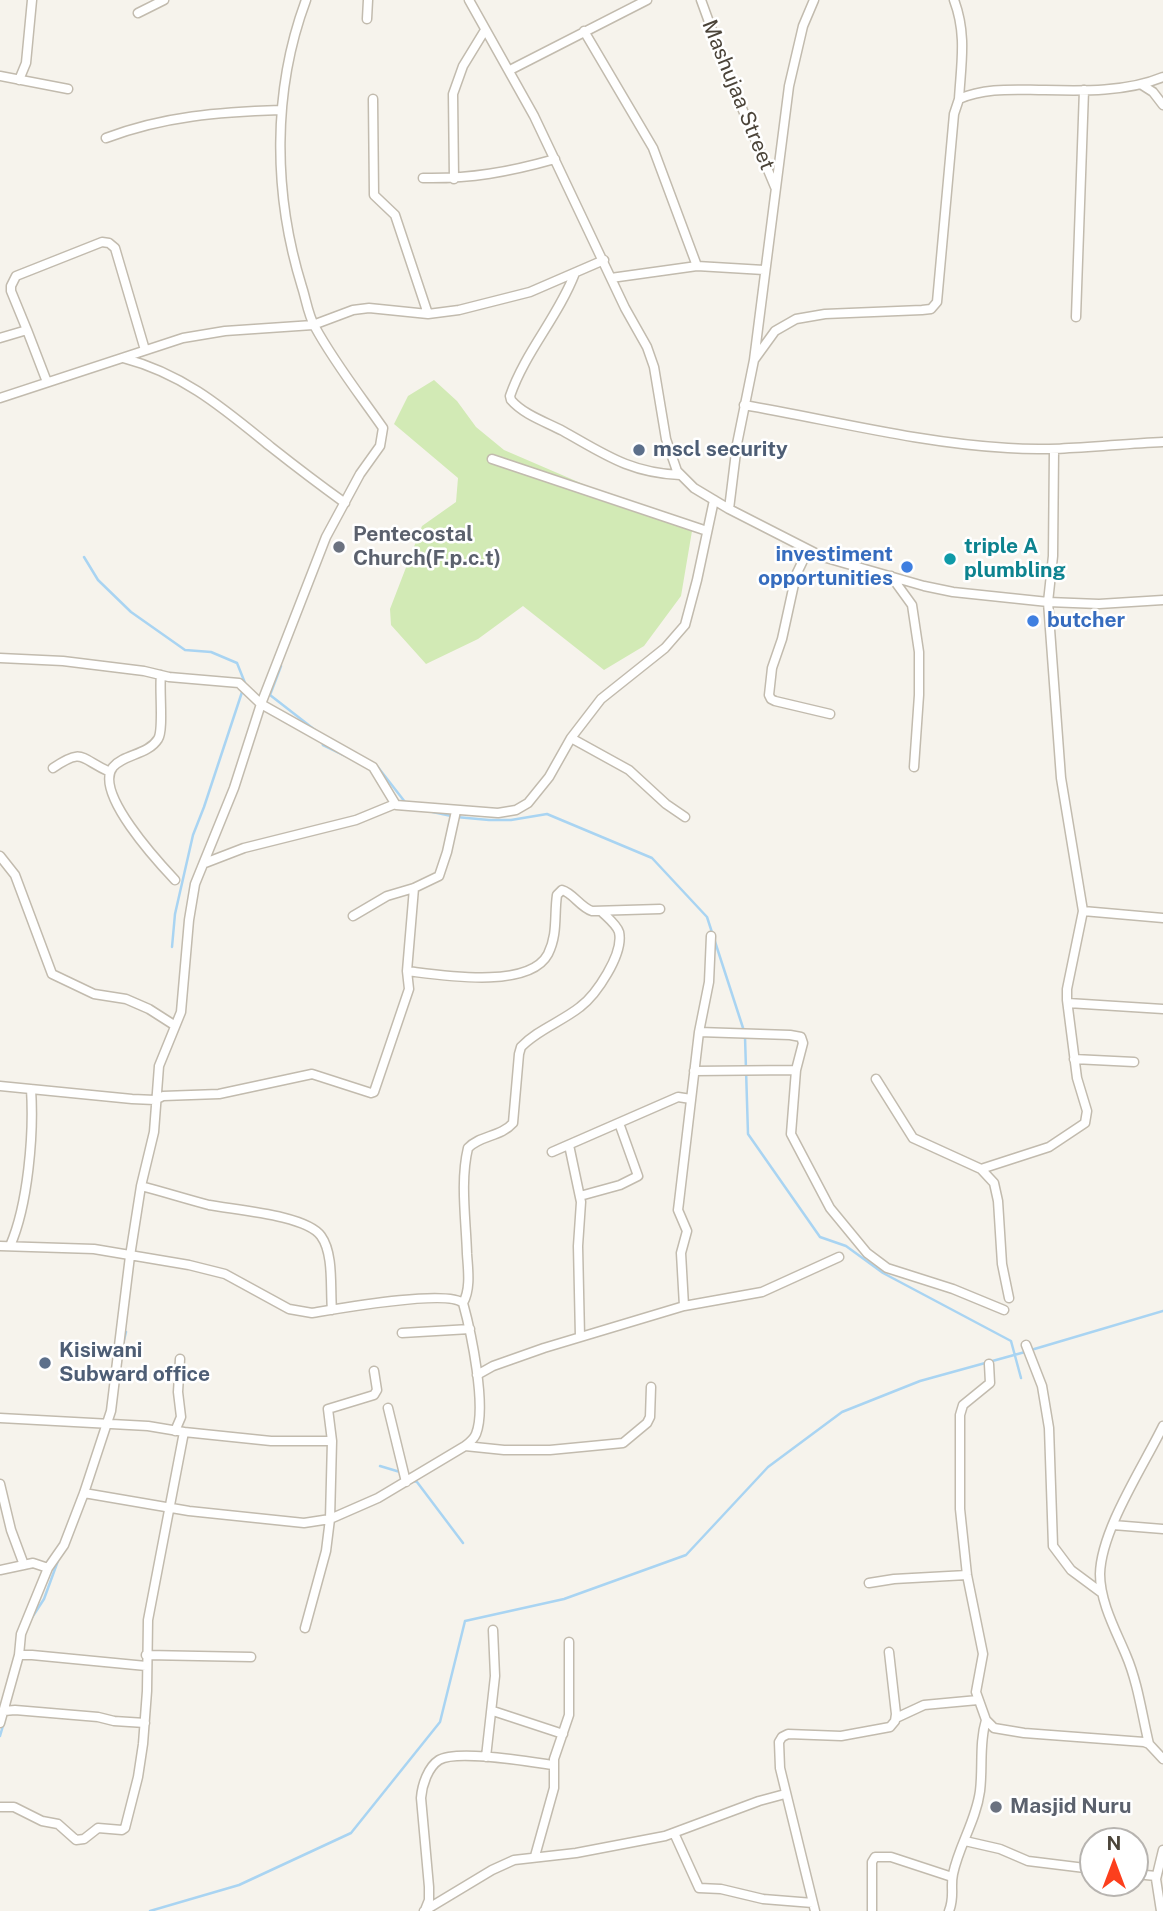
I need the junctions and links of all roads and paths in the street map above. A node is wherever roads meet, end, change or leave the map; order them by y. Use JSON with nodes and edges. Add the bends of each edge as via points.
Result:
{"nodes":[{"id":1,"x":32,"y":0,"type":"edge"},
{"id":2,"x":164,"y":0,"type":"edge"},
{"id":3,"x":306,"y":0,"type":"edge"},
{"id":4,"x":368,"y":0,"type":"edge"},
{"id":5,"x":469,"y":0,"type":"edge"},
{"id":6,"x":647,"y":0,"type":"edge"},
{"id":7,"x":701,"y":0,"type":"edge"},
{"id":8,"x":814,"y":0,"type":"edge"},
{"id":9,"x":954,"y":0,"type":"edge"},
{"id":10,"x":138,"y":13,"type":"dead end"},
{"id":11,"x":367,"y":19,"type":"dead end"},
{"id":12,"x":485,"y":30,"type":"junction"},
{"id":13,"x":584,"y":31,"type":"junction"},
{"id":14,"x":510,"y":70,"type":"junction"},
{"id":15,"x":0,"y":76,"type":"edge"},
{"id":16,"x":1163,"y":77,"type":"edge"},
{"id":17,"x":19,"y":80,"type":"junction"},
{"id":18,"x":1142,"y":85,"type":"junction"},
{"id":19,"x":68,"y":89,"type":"dead end"},
{"id":20,"x":1084,"y":90,"type":"junction"},
{"id":21,"x":373,"y":99,"type":"dead end"},
{"id":22,"x":959,"y":99,"type":"junction"},
{"id":23,"x":1163,"y":105,"type":"edge"},
{"id":24,"x":281,"y":110,"type":"junction"},
{"id":25,"x":106,"y":138,"type":"dead end"},
{"id":26,"x":555,"y":159,"type":"junction"},
{"id":27,"x":423,"y":178,"type":"dead end"},
{"id":28,"x":453,"y":179,"type":"junction"},
{"id":29,"x":776,"y":190,"type":"junction"},
{"id":30,"x":604,"y":260,"type":"junction"},
{"id":31,"x":697,"y":267,"type":"junction"},
{"id":32,"x":764,"y":270,"type":"junction"},
{"id":33,"x":575,"y":273,"type":"junction"},
{"id":34,"x":611,"y":278,"type":"junction"},
{"id":35,"x":428,"y":314,"type":"junction"},
{"id":36,"x":1076,"y":317,"type":"dead end"},
{"id":37,"x":313,"y":325,"type":"junction"},
{"id":38,"x":27,"y":330,"type":"junction"},
{"id":39,"x":0,"y":338,"type":"edge"},
{"id":40,"x":145,"y":350,"type":"junction"},
{"id":41,"x":123,"y":358,"type":"junction"},
{"id":42,"x":754,"y":360,"type":"junction"},
{"id":43,"x":47,"y":382,"type":"junction"},
{"id":44,"x":0,"y":398,"type":"edge"},
{"id":45,"x":744,"y":405,"type":"junction"},
{"id":46,"x":1163,"y":442,"type":"edge"},
{"id":47,"x":1054,"y":450,"type":"junction"},
{"id":48,"x":492,"y":459,"type":"dead end"},
{"id":49,"x":680,"y":475,"type":"junction"},
{"id":50,"x":713,"y":500,"type":"junction"},
{"id":51,"x":345,"y":503,"type":"junction"},
{"id":52,"x":729,"y":509,"type":"junction"},
{"id":53,"x":707,"y":531,"type":"junction"},
{"id":54,"x":808,"y":550,"type":"junction"},
{"id":55,"x":891,"y":576,"type":"junction"},
{"id":56,"x":1163,"y":600,"type":"edge"},
{"id":57,"x":1048,"y":602,"type":"junction"},
{"id":58,"x":0,"y":658,"type":"edge"},
{"id":59,"x":161,"y":675,"type":"junction"},
{"id":60,"x":261,"y":704,"type":"junction"},
{"id":61,"x":830,"y":714,"type":"dead end"},
{"id":62,"x":571,"y":738,"type":"junction"},
{"id":63,"x":914,"y":766,"type":"dead end"},
{"id":64,"x":53,"y":768,"type":"dead end"},
{"id":65,"x":110,"y":772,"type":"junction"},
{"id":66,"x":395,"y":804,"type":"junction"},
{"id":67,"x":456,"y":811,"type":"junction"},
{"id":68,"x":685,"y":817,"type":"dead end"},
{"id":69,"x":0,"y":856,"type":"edge"},
{"id":70,"x":205,"y":863,"type":"junction"},
{"id":71,"x":176,"y":880,"type":"dead end"},
{"id":72,"x":414,"y":888,"type":"junction"},
{"id":73,"x":660,"y":909,"type":"dead end"},
{"id":74,"x":1083,"y":911,"type":"junction"},
{"id":75,"x":602,"y":912,"type":"junction"},
{"id":76,"x":353,"y":916,"type":"dead end"},
{"id":77,"x":1163,"y":918,"type":"edge"},
{"id":78,"x":711,"y":936,"type":"dead end"},
{"id":79,"x":407,"y":971,"type":"junction"},
{"id":80,"x":1068,"y":1003,"type":"junction"},
{"id":81,"x":1163,"y":1009,"type":"edge"},
{"id":82,"x":174,"y":1025,"type":"junction"},
{"id":83,"x":699,"y":1032,"type":"junction"},
{"id":84,"x":1074,"y":1059,"type":"junction"},
{"id":85,"x":1134,"y":1062,"type":"dead end"},
{"id":86,"x":796,"y":1070,"type":"junction"},
{"id":87,"x":694,"y":1071,"type":"junction"},
{"id":88,"x":876,"y":1079,"type":"dead end"},
{"id":89,"x":0,"y":1086,"type":"edge"},
{"id":90,"x":31,"y":1089,"type":"junction"},
{"id":91,"x":691,"y":1099,"type":"junction"},
{"id":92,"x":155,"y":1100,"type":"junction"},
{"id":93,"x":619,"y":1123,"type":"junction"},
{"id":94,"x":569,"y":1145,"type":"junction"},
{"id":95,"x":552,"y":1152,"type":"dead end"},
{"id":96,"x":981,"y":1169,"type":"junction"},
{"id":97,"x":141,"y":1186,"type":"junction"},
{"id":98,"x":580,"y":1196,"type":"junction"},
{"id":99,"x":5,"y":1246,"type":"edge"},
{"id":100,"x":130,"y":1256,"type":"junction"},
{"id":101,"x":839,"y":1257,"type":"dead end"},
{"id":102,"x":1009,"y":1298,"type":"dead end"},
{"id":103,"x":463,"y":1303,"type":"junction"},
{"id":104,"x":684,"y":1306,"type":"junction"},
{"id":105,"x":332,"y":1310,"type":"junction"},
{"id":106,"x":1004,"y":1310,"type":"dead end"},
{"id":107,"x":470,"y":1329,"type":"junction"},
{"id":108,"x":402,"y":1333,"type":"dead end"},
{"id":109,"x":580,"y":1337,"type":"junction"},
{"id":110,"x":1026,"y":1345,"type":"dead end"},
{"id":111,"x":180,"y":1359,"type":"dead end"},
{"id":112,"x":989,"y":1364,"type":"dead end"},
{"id":113,"x":374,"y":1371,"type":"dead end"},
{"id":114,"x":477,"y":1375,"type":"junction"},
{"id":115,"x":651,"y":1387,"type":"dead end"},
{"id":116,"x":388,"y":1408,"type":"dead end"},
{"id":117,"x":0,"y":1418,"type":"edge"},
{"id":118,"x":106,"y":1423,"type":"junction"},
{"id":119,"x":1163,"y":1426,"type":"edge"},
{"id":120,"x":179,"y":1432,"type":"junction"},
{"id":121,"x":332,"y":1441,"type":"junction"},
{"id":122,"x":465,"y":1446,"type":"junction"},
{"id":123,"x":1159,"y":1446,"type":"edge"},
{"id":124,"x":407,"y":1482,"type":"junction"},
{"id":125,"x":0,"y":1484,"type":"edge"},
{"id":126,"x":84,"y":1493,"type":"junction"},
{"id":127,"x":170,"y":1507,"type":"junction"},
{"id":128,"x":330,"y":1519,"type":"junction"},
{"id":129,"x":1113,"y":1525,"type":"junction"},
{"id":130,"x":1163,"y":1530,"type":"edge"},
{"id":131,"x":24,"y":1565,"type":"junction"},
{"id":132,"x":48,"y":1568,"type":"junction"},
{"id":133,"x":0,"y":1570,"type":"edge"},
{"id":134,"x":967,"y":1574,"type":"junction"},
{"id":135,"x":869,"y":1583,"type":"dead end"},
{"id":136,"x":1102,"y":1593,"type":"junction"},
{"id":137,"x":305,"y":1628,"type":"dead end"},
{"id":138,"x":493,"y":1630,"type":"dead end"},
{"id":139,"x":569,"y":1642,"type":"dead end"},
{"id":140,"x":889,"y":1652,"type":"dead end"},
{"id":141,"x":146,"y":1655,"type":"junction"},
{"id":142,"x":19,"y":1656,"type":"junction"},
{"id":143,"x":251,"y":1657,"type":"dead end"},
{"id":144,"x":146,"y":1666,"type":"junction"},
{"id":145,"x":978,"y":1700,"type":"junction"},
{"id":146,"x":4,"y":1711,"type":"junction"},
{"id":147,"x":493,"y":1711,"type":"junction"},
{"id":148,"x":896,"y":1718,"type":"junction"},
{"id":149,"x":986,"y":1720,"type":"junction"},
{"id":150,"x":0,"y":1723,"type":"edge"},
{"id":151,"x":145,"y":1723,"type":"junction"},
{"id":152,"x":563,"y":1734,"type":"junction"},
{"id":153,"x":1149,"y":1744,"type":"junction"},
{"id":154,"x":486,"y":1757,"type":"junction"},
{"id":155,"x":1163,"y":1759,"type":"edge"},
{"id":156,"x":553,"y":1765,"type":"junction"},
{"id":157,"x":786,"y":1794,"type":"junction"},
{"id":158,"x":0,"y":1807,"type":"edge"},
{"id":159,"x":674,"y":1833,"type":"junction"},
{"id":160,"x":965,"y":1841,"type":"junction"},
{"id":161,"x":1163,"y":1850,"type":"edge"},
{"id":162,"x":535,"y":1856,"type":"junction"},
{"id":163,"x":1079,"y":1867,"type":"edge"},
{"id":164,"x":1149,"y":1875,"type":"edge"},
{"id":165,"x":1156,"y":1876,"type":"junction"},
{"id":166,"x":952,"y":1877,"type":"junction"},
{"id":167,"x":814,"y":1907,"type":"edge"},
{"id":168,"x":425,"y":1910,"type":"edge"},
{"id":169,"x":872,"y":1911,"type":"edge"},
{"id":170,"x":949,"y":1911,"type":"edge"},
{"id":171,"x":1161,"y":1911,"type":"edge"}],
"edges":[{"from":1,"to":17,"type":"street","via":[[26,63]]},
{"from":2,"to":10,"type":"street"},
{"from":3,"to":24,"type":"street","via":[[283,84]]},
{"from":4,"to":11,"type":"street"},
{"from":5,"to":12,"type":"street"},
{"from":6,"to":13,"type":"street"},
{"from":7,"to":29,"type":"street","name":"Mashujaa Street"},
{"from":8,"to":29,"type":"street","via":[[789,86]]},
{"from":9,"to":22,"type":"street","via":[[963,34]]},
{"from":12,"to":14,"type":"street"},
{"from":12,"to":28,"type":"street","via":[[463,66],[453,94]]},
{"from":13,"to":14,"type":"street"},
{"from":13,"to":31,"type":"street","via":[[653,148]]},
{"from":14,"to":26,"type":"street"},
{"from":15,"to":17,"type":"street"},
{"from":16,"to":18,"type":"street"},
{"from":17,"to":19,"type":"street"},
{"from":18,"to":20,"type":"street"},
{"from":18,"to":23,"type":"street"},
{"from":20,"to":22,"type":"street","via":[[995,90]]},
{"from":20,"to":36,"type":"street"},
{"from":21,"to":35,"type":"street","via":[[373,191],[395,215]]},
{"from":22,"to":42,"type":"street","via":[[937,302],[922,310],[796,319],[775,331]]},
{"from":24,"to":25,"type":"street","via":[[175,118]]},
{"from":24,"to":37,"type":"street","via":[[280,153],[290,248]]},
{"from":26,"to":28,"type":"street","via":[[506,173]]},
{"from":26,"to":30,"type":"street"},
{"from":27,"to":28,"type":"street"},
{"from":29,"to":32,"type":"street"},
{"from":30,"to":33,"type":"street"},
{"from":30,"to":34,"type":"street"},
{"from":31,"to":32,"type":"street"},
{"from":31,"to":34,"type":"street"},
{"from":32,"to":42,"type":"street"},
{"from":33,"to":35,"type":"street","via":[[509,298]]},
{"from":33,"to":49,"type":"street","via":[[522,369],[511,400],[620,464]]},
{"from":34,"to":49,"type":"street","via":[[647,347],[666,439]]},
{"from":35,"to":37,"type":"street","via":[[369,308]]},
{"from":37,"to":40,"type":"street","via":[[206,334]]},
{"from":37,"to":51,"type":"street","via":[[383,428],[380,446]]},
{"from":38,"to":39,"type":"street"},
{"from":38,"to":40,"type":"street","via":[[11,291],[16,276],[109,243],[115,248]]},
{"from":38,"to":43,"type":"street"},
{"from":40,"to":41,"type":"street"},
{"from":41,"to":43,"type":"street"},
{"from":41,"to":51,"type":"street","via":[[154,366],[203,393]]},
{"from":42,"to":45,"type":"street"},
{"from":43,"to":44,"type":"street"},
{"from":45,"to":47,"type":"street","via":[[943,441]]},
{"from":45,"to":52,"type":"street"},
{"from":46,"to":47,"type":"street"},
{"from":47,"to":57,"type":"street"},
{"from":48,"to":53,"type":"street"},
{"from":49,"to":50,"type":"street"},
{"from":50,"to":52,"type":"street"},
{"from":50,"to":53,"type":"street"},
{"from":51,"to":60,"type":"street","via":[[326,537]]},
{"from":52,"to":54,"type":"street"},
{"from":53,"to":62,"type":"street","via":[[685,625],[666,649],[607,694]]},
{"from":54,"to":55,"type":"street"},
{"from":54,"to":61,"type":"street","via":[[796,575],[769,695],[775,701]]},
{"from":55,"to":57,"type":"street","via":[[953,592]]},
{"from":55,"to":63,"type":"street","via":[[910,602],[916,627],[919,695]]},
{"from":56,"to":57,"type":"street"},
{"from":57,"to":74,"type":"street","via":[[1062,778]]},
{"from":58,"to":59,"type":"street","via":[[63,661]]},
{"from":59,"to":60,"type":"street","via":[[232,681]]},
{"from":59,"to":65,"type":"street","via":[[159,739]]},
{"from":60,"to":66,"type":"street","via":[[373,767]]},
{"from":60,"to":70,"type":"street"},
{"from":62,"to":67,"type":"street","via":[[549,777],[521,808],[498,813]]},
{"from":62,"to":68,"type":"street","via":[[629,770]]},
{"from":64,"to":65,"type":"street","via":[[77,755]]},
{"from":65,"to":71,"type":"street","via":[[110,785],[125,818]]},
{"from":66,"to":67,"type":"street"},
{"from":66,"to":70,"type":"street","via":[[356,820],[244,848]]},
{"from":67,"to":72,"type":"street","via":[[441,873]]},
{"from":69,"to":82,"type":"street","via":[[15,875],[52,974],[94,994],[149,1009]]},
{"from":70,"to":82,"type":"street","via":[[195,884],[181,1012]]},
{"from":72,"to":76,"type":"street","via":[[387,895]]},
{"from":72,"to":79,"type":"street"},
{"from":73,"to":75,"type":"street"},
{"from":74,"to":77,"type":"street"},
{"from":74,"to":80,"type":"street"},
{"from":75,"to":79,"type":"street","via":[[588,910],[566,890],[559,891],[552,944],[541,963],[524,972],[490,977]]},
{"from":75,"to":103,"type":"street","via":[[620,935],[608,971],[583,1005],[522,1047],[513,1124],[468,1148],[468,1276]]},
{"from":78,"to":83,"type":"street","via":[[709,982]]},
{"from":79,"to":92,"type":"street","via":[[409,989],[371,1094],[312,1074],[219,1094]]},
{"from":80,"to":81,"type":"street"},
{"from":80,"to":84,"type":"street"},
{"from":82,"to":92,"type":"street","via":[[159,1066]]},
{"from":83,"to":86,"type":"street","via":[[800,1037],[803,1043]]},
{"from":83,"to":87,"type":"street"},
{"from":84,"to":85,"type":"street"},
{"from":84,"to":96,"type":"street","via":[[1087,1111],[1085,1123],[1049,1147]]},
{"from":86,"to":87,"type":"street"},
{"from":86,"to":106,"type":"street","via":[[793,1138],[830,1208],[867,1253],[887,1268]]},
{"from":87,"to":91,"type":"street"},
{"from":88,"to":96,"type":"street","via":[[914,1138]]},
{"from":89,"to":90,"type":"street"},
{"from":90,"to":92,"type":"street"},
{"from":90,"to":99,"type":"street","via":[[33,1116],[25,1186],[17,1229]]},
{"from":91,"to":93,"type":"street","via":[[678,1097]]},
{"from":91,"to":104,"type":"street","via":[[678,1210],[687,1231],[681,1253]]},
{"from":92,"to":97,"type":"street","via":[[154,1132]]},
{"from":93,"to":94,"type":"street"},
{"from":93,"to":98,"type":"street","via":[[638,1176]]},
{"from":94,"to":95,"type":"street"},
{"from":94,"to":98,"type":"street"},
{"from":96,"to":102,"type":"street","via":[[997,1190]]},
{"from":97,"to":100,"type":"street"},
{"from":97,"to":105,"type":"street","via":[[315,1229],[328,1253]]},
{"from":98,"to":109,"type":"street"},
{"from":99,"to":100,"type":"street","via":[[94,1249]]},
{"from":100,"to":105,"type":"street","via":[[225,1274],[300,1313]]},
{"from":100,"to":118,"type":"street"},
{"from":101,"to":104,"type":"street","via":[[754,1294]]},
{"from":103,"to":105,"type":"street","via":[[452,1298],[425,1299]]},
{"from":103,"to":107,"type":"street"},
{"from":104,"to":109,"type":"street"},
{"from":107,"to":108,"type":"street"},
{"from":107,"to":114,"type":"street"},
{"from":109,"to":114,"type":"street"},
{"from":110,"to":136,"type":"street","via":[[1042,1386],[1049,1428],[1053,1546],[1071,1570]]},
{"from":111,"to":120,"type":"street"},
{"from":112,"to":134,"type":"street","via":[[990,1383],[963,1405],[960,1415],[960,1509]]},
{"from":113,"to":121,"type":"street","via":[[374,1395],[329,1408]]},
{"from":114,"to":122,"type":"street","via":[[477,1430]]},
{"from":115,"to":122,"type":"street","via":[[647,1423],[623,1443],[551,1450]]},
{"from":116,"to":124,"type":"street"},
{"from":117,"to":118,"type":"street"},
{"from":118,"to":120,"type":"street"},
{"from":118,"to":126,"type":"street"},
{"from":119,"to":123,"type":"street"},
{"from":120,"to":121,"type":"street","via":[[271,1441]]},
{"from":120,"to":127,"type":"street"},
{"from":121,"to":128,"type":"street"},
{"from":122,"to":124,"type":"street"},
{"from":123,"to":129,"type":"street"},
{"from":124,"to":128,"type":"street"},
{"from":125,"to":131,"type":"street"},
{"from":126,"to":127,"type":"street"},
{"from":126,"to":132,"type":"street","via":[[64,1545]]},
{"from":127,"to":128,"type":"street","via":[[282,1522]]},
{"from":127,"to":141,"type":"street","via":[[148,1620]]},
{"from":128,"to":137,"type":"street"},
{"from":129,"to":130,"type":"street"},
{"from":129,"to":136,"type":"street","via":[[1101,1566]]},
{"from":131,"to":132,"type":"street"},
{"from":131,"to":133,"type":"street"},
{"from":132,"to":142,"type":"street","via":[[20,1634]]},
{"from":134,"to":135,"type":"street"},
{"from":134,"to":145,"type":"street","via":[[983,1654]]},
{"from":136,"to":153,"type":"street","via":[[1125,1652]]},
{"from":138,"to":147,"type":"street"},
{"from":139,"to":152,"type":"street","via":[[569,1712]]},
{"from":140,"to":148,"type":"street"},
{"from":141,"to":143,"type":"street"},
{"from":141,"to":144,"type":"street"},
{"from":142,"to":144,"type":"street"},
{"from":142,"to":146,"type":"street"},
{"from":144,"to":151,"type":"street"},
{"from":145,"to":148,"type":"street","via":[[924,1705]]},
{"from":145,"to":149,"type":"street"},
{"from":146,"to":150,"type":"street"},
{"from":146,"to":151,"type":"street"},
{"from":147,"to":152,"type":"street"},
{"from":147,"to":154,"type":"street"},
{"from":148,"to":157,"type":"street","via":[[888,1727],[841,1736],[782,1737],[779,1758]]},
{"from":149,"to":153,"type":"street","via":[[994,1728],[1024,1733]]},
{"from":149,"to":160,"type":"street","via":[[980,1791]]},
{"from":151,"to":158,"type":"street","via":[[125,1828],[98,1828],[76,1840],[58,1824],[14,1807]]},
{"from":152,"to":156,"type":"street"},
{"from":153,"to":155,"type":"street"},
{"from":154,"to":156,"type":"street"},
{"from":154,"to":168,"type":"street","via":[[442,1758],[429,1771],[420,1802],[429,1887]]},
{"from":156,"to":162,"type":"street","via":[[554,1788]]},
{"from":157,"to":159,"type":"street"},
{"from":157,"to":167,"type":"street"},
{"from":159,"to":162,"type":"street","via":[[623,1845]]},
{"from":159,"to":167,"type":"street","via":[[702,1889]]},
{"from":160,"to":163,"type":"street","via":[[1028,1861]]},
{"from":160,"to":166,"type":"street"},
{"from":161,"to":165,"type":"street"},
{"from":162,"to":168,"type":"street","via":[[497,1867]]},
{"from":164,"to":165,"type":"street"},
{"from":165,"to":171,"type":"street"},
{"from":166,"to":169,"type":"street","via":[[891,1857],[875,1857]]},
{"from":166,"to":170,"type":"street","via":[[954,1899]]}]}
